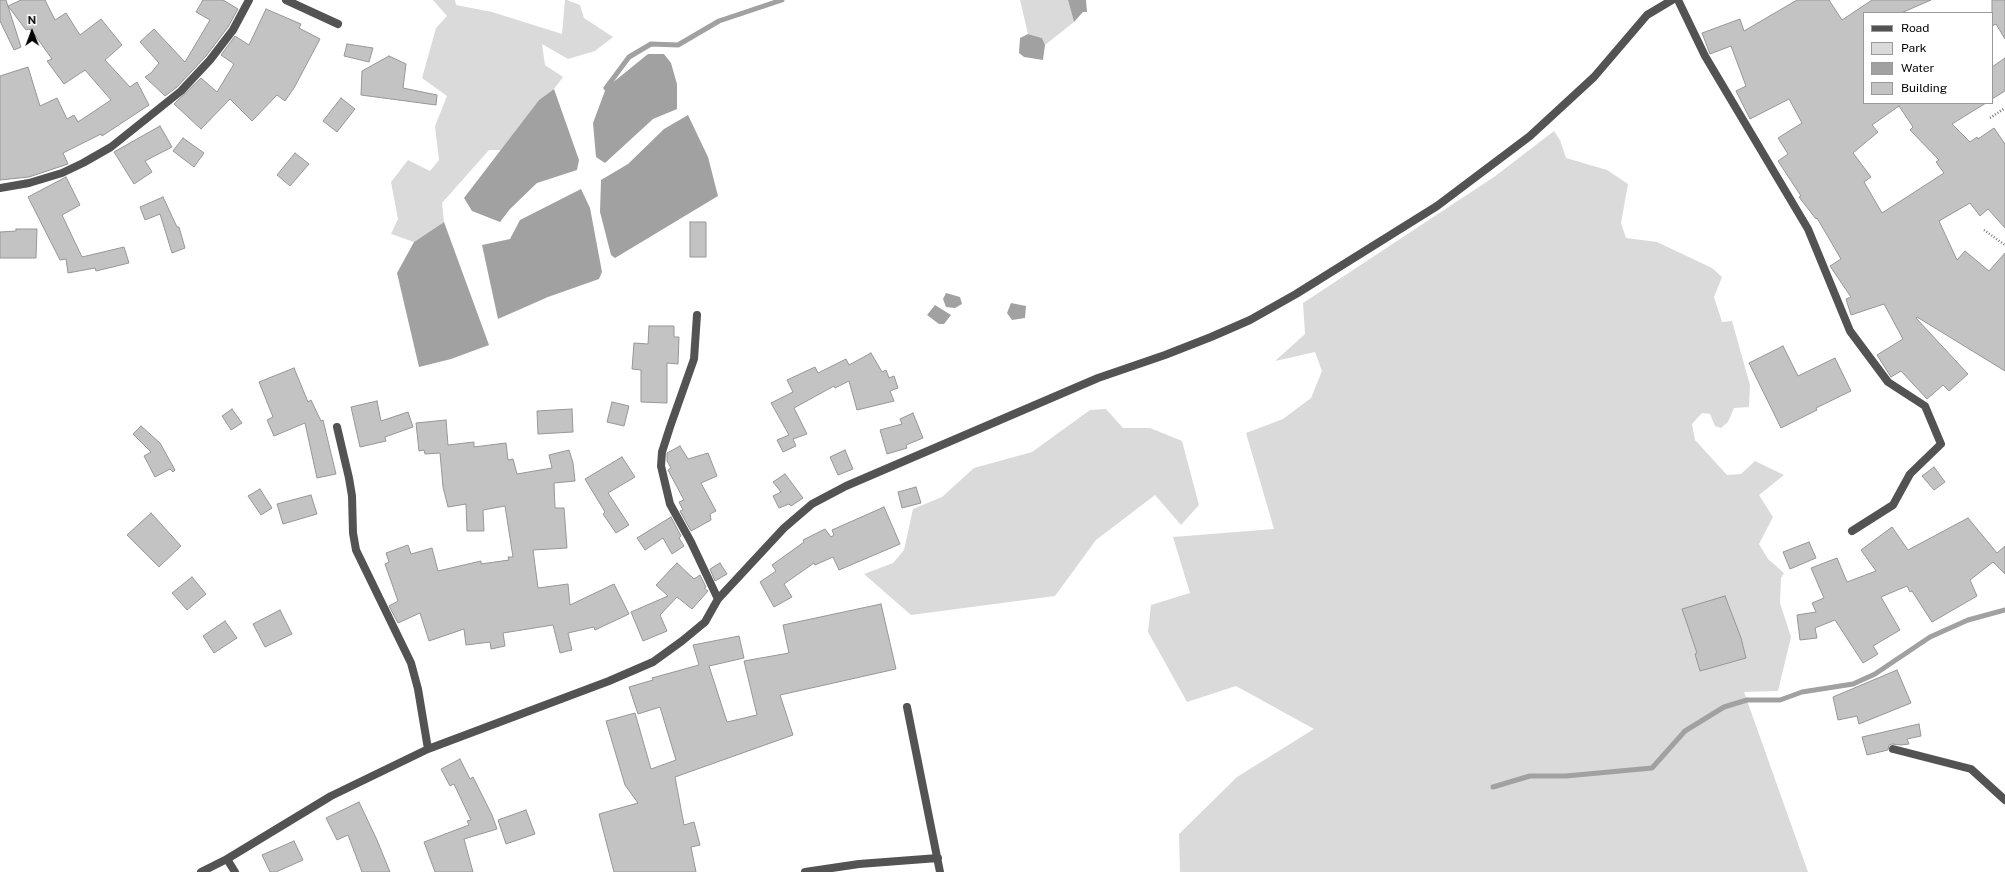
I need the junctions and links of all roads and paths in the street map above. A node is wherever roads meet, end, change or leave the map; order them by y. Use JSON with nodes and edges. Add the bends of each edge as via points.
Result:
{"nodes":[{"id":1,"x":248,"y":0,"type":"edge"},
{"id":2,"x":286,"y":0,"type":"edge"},
{"id":3,"x":1672,"y":0,"type":"edge"},
{"id":4,"x":1678,"y":0,"type":"edge"},
{"id":5,"x":338,"y":24,"type":"dead end"},
{"id":6,"x":2005,"y":108,"type":"edge"},
{"id":7,"x":1990,"y":118,"type":"dead end"},
{"id":8,"x":0,"y":188,"type":"edge"},
{"id":9,"x":1984,"y":230,"type":"dead end"},
{"id":10,"x":2005,"y":245,"type":"edge"},
{"id":11,"x":697,"y":315,"type":"dead end"},
{"id":12,"x":337,"y":427,"type":"dead end"},
{"id":13,"x":1852,"y":531,"type":"dead end"},
{"id":14,"x":718,"y":599,"type":"junction"},
{"id":15,"x":907,"y":707,"type":"dead end"},
{"id":16,"x":428,"y":749,"type":"junction"},
{"id":17,"x":1893,"y":749,"type":"dead end"},
{"id":18,"x":2005,"y":800,"type":"edge"},
{"id":19,"x":938,"y":858,"type":"junction"},
{"id":20,"x":227,"y":859,"type":"junction"},
{"id":21,"x":201,"y":872,"type":"edge"},
{"id":22,"x":234,"y":872,"type":"edge"},
{"id":23,"x":805,"y":872,"type":"edge"},
{"id":24,"x":940,"y":872,"type":"edge"}],
"edges":[{"from":1,"to":8,"type":"street","via":[[232,30],[210,60],[181,91],[111,147],[62,173]]},
{"from":2,"to":5,"type":"street"},
{"from":3,"to":14,"type":"street","via":[[1647,15],[1594,77],[1530,136],[1436,206],[1356,258],[1250,320],[1165,355],[1098,378],[846,486],[812,504],[784,528]]},
{"from":4,"to":13,"type":"street","via":[[1705,56],[1808,229],[1850,331],[1888,382],[1925,406],[1941,444],[1910,474],[1893,505]]},
{"from":6,"to":7,"type":"path"},
{"from":9,"to":10,"type":"path"},
{"from":11,"to":14,"type":"street","via":[[694,359],[662,452],[661,466],[670,504]]},
{"from":12,"to":16,"type":"street","via":[[352,496],[356,550],[411,663]]},
{"from":14,"to":16,"type":"street","via":[[705,622],[653,662]]},
{"from":15,"to":19,"type":"street"},
{"from":16,"to":20,"type":"street","via":[[332,796]]},
{"from":17,"to":18,"type":"street","via":[[1971,769]]},
{"from":19,"to":23,"type":"street","via":[[859,864]]},
{"from":19,"to":24,"type":"street"},
{"from":20,"to":21,"type":"street"},
{"from":20,"to":22,"type":"street"}]}
